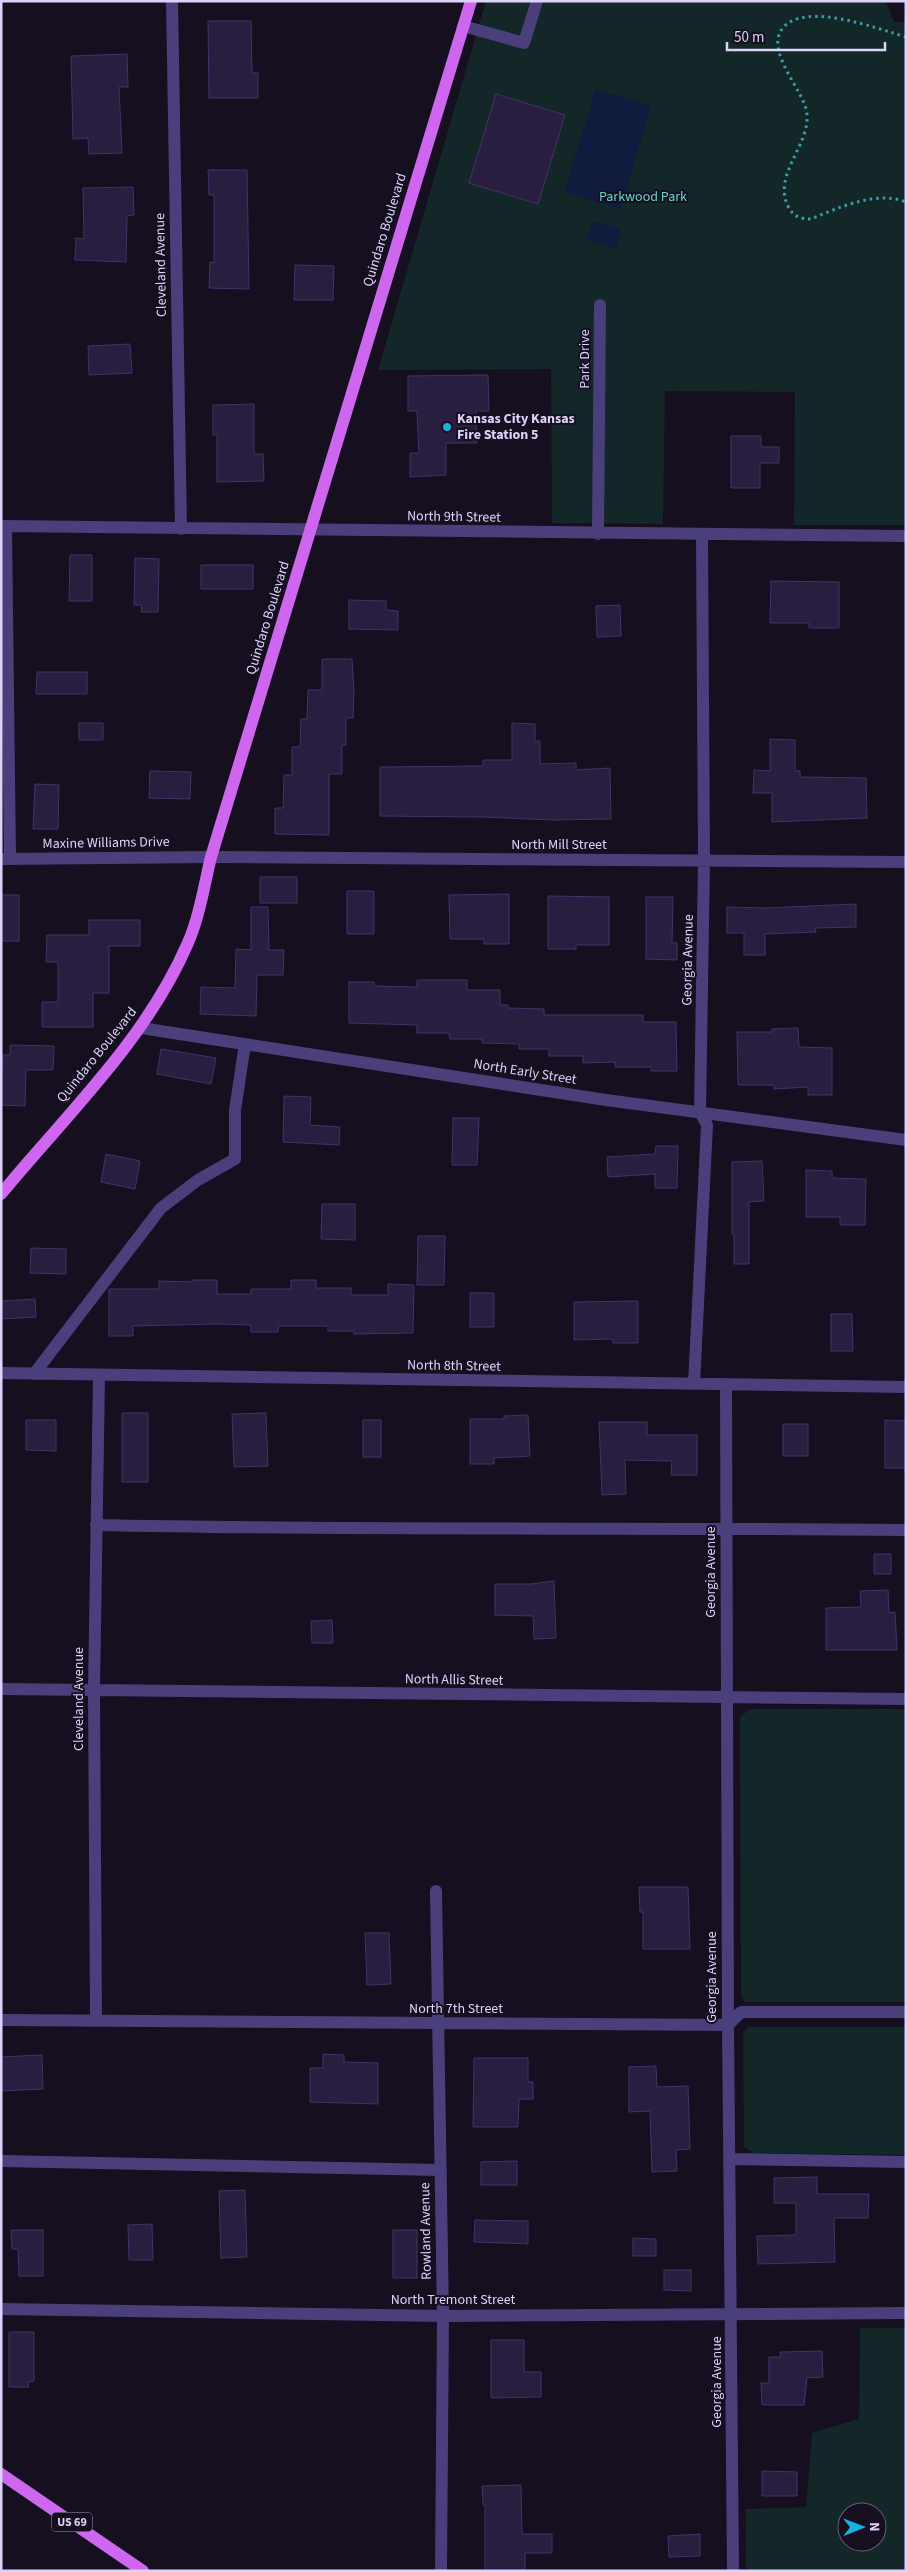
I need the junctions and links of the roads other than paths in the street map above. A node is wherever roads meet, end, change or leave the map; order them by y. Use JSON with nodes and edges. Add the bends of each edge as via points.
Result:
{"nodes":[{"id":1,"x":172,"y":1,"type":"edge"},
{"id":2,"x":471,"y":1,"type":"edge"},
{"id":3,"x":537,"y":1,"type":"edge"},
{"id":4,"x":463,"y":26,"type":"junction"},
{"id":5,"x":600,"y":305,"type":"dead end"},
{"id":6,"x":4,"y":526,"type":"edge"},
{"id":7,"x":181,"y":528,"type":"junction"},
{"id":8,"x":310,"y":531,"type":"junction"},
{"id":9,"x":598,"y":534,"type":"junction"},
{"id":10,"x":702,"y":535,"type":"junction"},
{"id":11,"x":906,"y":536,"type":"edge"},
{"id":12,"x":211,"y":857,"type":"junction"},
{"id":13,"x":6,"y":859,"type":"edge"},
{"id":14,"x":704,"y":861,"type":"junction"},
{"id":15,"x":906,"y":862,"type":"edge"},
{"id":16,"x":141,"y":1028,"type":"junction"},
{"id":17,"x":245,"y":1044,"type":"junction"},
{"id":18,"x":700,"y":1112,"type":"junction"},
{"id":19,"x":906,"y":1140,"type":"edge"},
{"id":20,"x":1,"y":1194,"type":"edge"},
{"id":21,"x":1,"y":1373,"type":"edge"},
{"id":22,"x":34,"y":1374,"type":"junction"},
{"id":23,"x":99,"y":1376,"type":"junction"},
{"id":24,"x":694,"y":1384,"type":"junction"},
{"id":25,"x":726,"y":1384,"type":"junction"},
{"id":26,"x":906,"y":1387,"type":"edge"},
{"id":27,"x":96,"y":1525,"type":"junction"},
{"id":28,"x":726,"y":1528,"type":"junction"},
{"id":29,"x":906,"y":1530,"type":"edge"},
{"id":30,"x":1,"y":1689,"type":"edge"},
{"id":31,"x":94,"y":1690,"type":"junction"},
{"id":32,"x":727,"y":1698,"type":"junction"},
{"id":33,"x":906,"y":1700,"type":"edge"},
{"id":34,"x":436,"y":1891,"type":"dead end"},
{"id":35,"x":906,"y":2012,"type":"edge"},
{"id":36,"x":1,"y":2020,"type":"edge"},
{"id":37,"x":96,"y":2021,"type":"junction"},
{"id":38,"x":438,"y":2024,"type":"junction"},
{"id":39,"x":728,"y":2025,"type":"junction"},
{"id":40,"x":729,"y":2159,"type":"junction"},
{"id":41,"x":1,"y":2161,"type":"edge"},
{"id":42,"x":906,"y":2162,"type":"edge"},
{"id":43,"x":440,"y":2170,"type":"junction"},
{"id":44,"x":1,"y":2309,"type":"edge"},
{"id":45,"x":731,"y":2312,"type":"junction"},
{"id":46,"x":906,"y":2313,"type":"edge"},
{"id":47,"x":443,"y":2316,"type":"junction"},
{"id":48,"x":1,"y":2474,"type":"edge"},
{"id":49,"x":143,"y":2571,"type":"edge"},
{"id":50,"x":441,"y":2571,"type":"edge"},
{"id":51,"x":733,"y":2571,"type":"edge"}],
"edges":[{"from":1,"to":7,"type":"street","name":"Cleveland Avenue"},
{"from":2,"to":4,"type":"main road","name":"Quindaro Boulevard"},
{"from":3,"to":4,"type":"street","via":[[524,43]]},
{"from":4,"to":8,"type":"main road","name":"Quindaro Boulevard"},
{"from":5,"to":9,"type":"street","name":"Park Drive"},
{"from":6,"to":7,"type":"street","name":"North 9th Street"},
{"from":6,"to":13,"type":"street"},
{"from":7,"to":8,"type":"street","name":"North 9th Street"},
{"from":8,"to":9,"type":"street","name":"North 9th Street"},
{"from":8,"to":12,"type":"main road","name":"Quindaro Boulevard"},
{"from":9,"to":10,"type":"street","name":"North 9th Street"},
{"from":10,"to":11,"type":"street","name":"North 9th Street"},
{"from":10,"to":14,"type":"street","name":"Georgia Avenue"},
{"from":12,"to":13,"type":"street","name":"Maxine Williams Drive"},
{"from":12,"to":14,"type":"street","name":"North Mill Street"},
{"from":12,"to":16,"type":"main road","name":"Quindaro Boulevard","via":[[188,944]]},
{"from":14,"to":15,"type":"street","name":"North Mill Street"},
{"from":14,"to":18,"type":"street","name":"Georgia Avenue"},
{"from":16,"to":17,"type":"street","name":"North Early Street"},
{"from":16,"to":20,"type":"main road","name":"Quindaro Boulevard"},
{"from":17,"to":18,"type":"street","name":"North Early Street"},
{"from":17,"to":22,"type":"street","via":[[235,1110],[235,1159],[198,1180],[161,1208]]},
{"from":18,"to":19,"type":"street","name":"North Early Street"},
{"from":18,"to":24,"type":"street","name":"Georgia Avenue","via":[[707,1125]]},
{"from":21,"to":22,"type":"street","name":"North 8th Street"},
{"from":22,"to":23,"type":"street","name":"North 8th Street"},
{"from":23,"to":24,"type":"street","name":"North 8th Street"},
{"from":23,"to":27,"type":"street","name":"Cleveland Avenue"},
{"from":24,"to":25,"type":"street","name":"North 8th Street"},
{"from":25,"to":26,"type":"street","name":"North 8th Street"},
{"from":25,"to":28,"type":"street","name":"Georgia Avenue"},
{"from":27,"to":28,"type":"street","via":[[324,1529]]},
{"from":27,"to":31,"type":"street","name":"Cleveland Avenue"},
{"from":28,"to":29,"type":"street"},
{"from":28,"to":32,"type":"street","name":"Georgia Avenue"},
{"from":30,"to":31,"type":"street","name":"North Allis Street"},
{"from":31,"to":32,"type":"street","name":"North Allis Street"},
{"from":31,"to":37,"type":"street","name":"Cleveland Avenue"},
{"from":32,"to":33,"type":"street","name":"North Allis Street"},
{"from":32,"to":39,"type":"street","name":"Georgia Avenue"},
{"from":34,"to":38,"type":"street","name":"Rowland Avenue"},
{"from":35,"to":39,"type":"street","via":[[741,2012]]},
{"from":36,"to":37,"type":"street","name":"North 7th Street"},
{"from":37,"to":38,"type":"street","name":"North 7th Street"},
{"from":38,"to":39,"type":"street","name":"North 7th Street"},
{"from":38,"to":43,"type":"street","name":"Rowland Avenue"},
{"from":39,"to":40,"type":"street","name":"Georgia Avenue"},
{"from":40,"to":42,"type":"street"},
{"from":40,"to":45,"type":"street","name":"Georgia Avenue"},
{"from":41,"to":43,"type":"street"},
{"from":43,"to":47,"type":"street","name":"Rowland Avenue"},
{"from":44,"to":47,"type":"street","name":"North Tremont Street"},
{"from":45,"to":46,"type":"street","name":"North Tremont Street"},
{"from":45,"to":47,"type":"street","name":"North Tremont Street"},
{"from":45,"to":51,"type":"street","name":"Georgia Avenue"},
{"from":47,"to":50,"type":"street","name":"Rowland Avenue"},
{"from":48,"to":49,"type":"main road","number":"US 69"}]}
